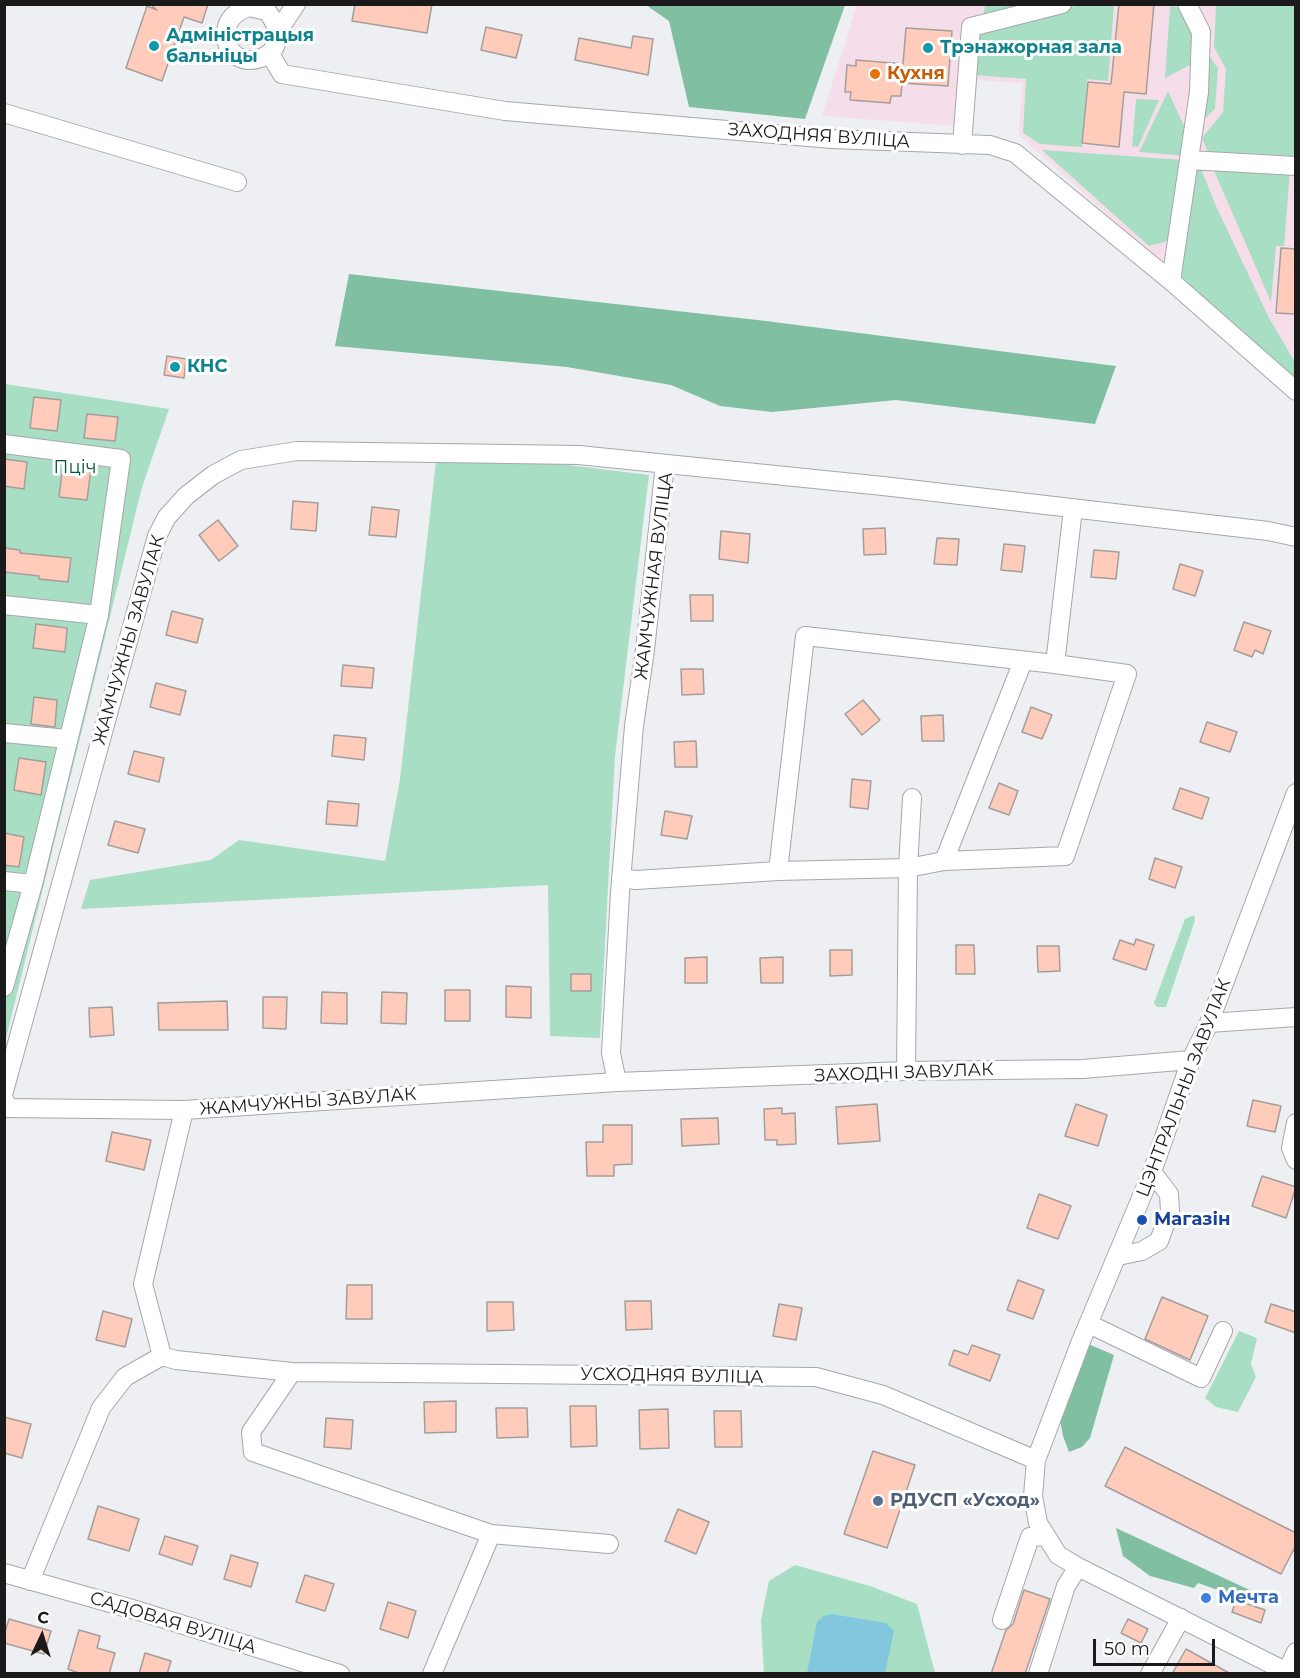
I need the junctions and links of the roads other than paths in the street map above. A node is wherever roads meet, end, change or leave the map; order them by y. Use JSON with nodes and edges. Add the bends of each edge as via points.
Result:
{"nodes":[{"id":1,"x":296,"y":4,"type":"edge"},
{"id":2,"x":1062,"y":4,"type":"edge"},
{"id":3,"x":1187,"y":4,"type":"edge"},
{"id":4,"x":278,"y":31,"type":"junction"},
{"id":5,"x":270,"y":54,"type":"junction"},
{"id":6,"x":4,"y":113,"type":"edge"},
{"id":7,"x":962,"y":145,"type":"junction"},
{"id":8,"x":1189,"y":160,"type":"junction"},
{"id":9,"x":1296,"y":165,"type":"edge"},
{"id":10,"x":237,"y":182,"type":"dead end"},
{"id":11,"x":1171,"y":281,"type":"junction"},
{"id":12,"x":1296,"y":391,"type":"edge"},
{"id":13,"x":4,"y":444,"type":"edge"},
{"id":14,"x":665,"y":464,"type":"junction"},
{"id":15,"x":1073,"y":510,"type":"junction"},
{"id":16,"x":1296,"y":537,"type":"edge"},
{"id":17,"x":4,"y":605,"type":"edge"},
{"id":18,"x":99,"y":615,"type":"junction"},
{"id":19,"x":1023,"y":661,"type":"junction"},
{"id":20,"x":1055,"y":664,"type":"junction"},
{"id":21,"x":4,"y":733,"type":"edge"},
{"id":22,"x":67,"y":739,"type":"junction"},
{"id":23,"x":1296,"y":793,"type":"edge"},
{"id":24,"x":912,"y":798,"type":"dead end"},
{"id":25,"x":944,"y":861,"type":"junction"},
{"id":26,"x":908,"y":868,"type":"junction"},
{"id":27,"x":778,"y":871,"type":"junction"},
{"id":28,"x":621,"y":878,"type":"junction"},
{"id":29,"x":4,"y":881,"type":"edge"},
{"id":30,"x":33,"y":885,"type":"junction"},
{"id":31,"x":4,"y":987,"type":"edge"},
{"id":32,"x":1296,"y":1017,"type":"edge"},
{"id":33,"x":1209,"y":1023,"type":"junction"},
{"id":34,"x":1191,"y":1060,"type":"junction"},
{"id":35,"x":906,"y":1071,"type":"junction"},
{"id":36,"x":617,"y":1082,"type":"junction"},
{"id":37,"x":4,"y":1090,"type":"edge"},
{"id":38,"x":4,"y":1099,"type":"edge"},
{"id":39,"x":184,"y":1110,"type":"junction"},
{"id":40,"x":1296,"y":1123,"type":"edge"},
{"id":41,"x":1296,"y":1160,"type":"edge"},
{"id":42,"x":1152,"y":1172,"type":"junction"},
{"id":43,"x":1118,"y":1256,"type":"junction"},
{"id":44,"x":1089,"y":1324,"type":"junction"},
{"id":45,"x":1223,"y":1331,"type":"dead end"},
{"id":46,"x":162,"y":1356,"type":"junction"},
{"id":47,"x":292,"y":1372,"type":"junction"},
{"id":48,"x":1036,"y":1460,"type":"junction"},
{"id":49,"x":491,"y":1534,"type":"junction"},
{"id":50,"x":1045,"y":1536,"type":"junction"},
{"id":51,"x":609,"y":1544,"type":"dead end"},
{"id":52,"x":1077,"y":1567,"type":"junction"},
{"id":53,"x":4,"y":1573,"type":"edge"},
{"id":54,"x":30,"y":1581,"type":"junction"},
{"id":55,"x":1182,"y":1618,"type":"junction"},
{"id":56,"x":1002,"y":1620,"type":"dead end"},
{"id":57,"x":1296,"y":1652,"type":"edge"},
{"id":58,"x":1289,"y":1672,"type":"edge"},
{"id":59,"x":340,"y":1674,"type":"edge"},
{"id":60,"x":432,"y":1674,"type":"edge"},
{"id":61,"x":1038,"y":1674,"type":"edge"},
{"id":62,"x":1150,"y":1674,"type":"edge"}],
"edges":[{"from":1,"to":4,"type":"street"},
{"from":2,"to":7,"type":"street","via":[[971,27]]},
{"from":3,"to":8,"type":"street","via":[[1201,32],[1191,91]]},
{"from":4,"to":5,"type":"street"},
{"from":4,"to":5,"type":"street","via":[[267,11],[248,7],[237,12],[226,26],[226,44],[237,57],[254,61]]},
{"from":5,"to":7,"type":"street","name":"ЗАХОДНЯЯ ВУЛІЦА","via":[[282,74],[505,111],[832,139]]},
{"from":6,"to":10,"type":"street"},
{"from":7,"to":11,"type":"street","name":"ЗАХОДНЯЯ ВУЛІЦА","via":[[990,145],[1015,153]]},
{"from":8,"to":9,"type":"street"},
{"from":8,"to":11,"type":"street"},
{"from":11,"to":12,"type":"street","name":"ЗАХОДНЯЯ ВУЛІЦА"},
{"from":13,"to":18,"type":"street","via":[[121,459]]},
{"from":14,"to":15,"type":"street","name":"ЖАМЧУЖНАЯ ВУЛІЦА"},
{"from":14,"to":28,"type":"street","name":"ЖАМЧУЖНАЯ ВУЛІЦА","via":[[634,726]]},
{"from":14,"to":37,"type":"street","name":"ЖАМЧУЖНЫ ЗАВУЛАК","via":[[579,455],[297,452],[241,460],[186,496],[167,517],[157,536]]},
{"from":15,"to":16,"type":"street","name":"ЖАМЧУЖНАЯ ВУЛІЦА"},
{"from":15,"to":20,"type":"street"},
{"from":17,"to":18,"type":"street"},
{"from":18,"to":22,"type":"street"},
{"from":19,"to":20,"type":"street"},
{"from":19,"to":25,"type":"street"},
{"from":19,"to":27,"type":"street","via":[[804,636]]},
{"from":20,"to":25,"type":"street","via":[[1127,674],[1065,856]]},
{"from":21,"to":22,"type":"street"},
{"from":22,"to":30,"type":"street"},
{"from":23,"to":33,"type":"street","name":"ЦЭНТРАЛЬНЫ ЗАВУЛАК"},
{"from":24,"to":26,"type":"street"},
{"from":25,"to":26,"type":"street"},
{"from":26,"to":27,"type":"street"},
{"from":26,"to":35,"type":"street"},
{"from":27,"to":28,"type":"street"},
{"from":28,"to":36,"type":"street","name":"ЖАМЧУЖНАЯ ВУЛІЦА","via":[[611,1053]]},
{"from":29,"to":30,"type":"street"},
{"from":30,"to":31,"type":"street"},
{"from":32,"to":33,"type":"street"},
{"from":33,"to":34,"type":"street","name":"ЦЭНТРАЛЬНЫ ЗАВУЛАК"},
{"from":34,"to":35,"type":"street","name":"ЗАХОДНІ ЗАВУЛАК","via":[[1082,1069]]},
{"from":34,"to":42,"type":"street","name":"ЦЭНТРАЛЬНЫ ЗАВУЛАК"},
{"from":35,"to":36,"type":"street","name":"ЗАХОДНІ ЗАВУЛАК"},
{"from":36,"to":39,"type":"street","name":"ЖАМЧУЖНЫ ЗАВУЛАК"},
{"from":38,"to":39,"type":"street","name":"ЖАМЧУЖНЫ ЗАВУЛАК","via":[[8,1108]]},
{"from":39,"to":46,"type":"street","via":[[143,1284]]},
{"from":40,"to":41,"type":"street","via":[[1291,1148]]},
{"from":42,"to":43,"type":"street","name":"ЦЭНТРАЛЬНЫ ЗАВУЛАК"},
{"from":42,"to":43,"type":"street","via":[[1169,1194],[1170,1211],[1159,1241],[1142,1251]]},
{"from":43,"to":44,"type":"street","name":"ЦЭНТРАЛЬНЫ ЗАВУЛАК"},
{"from":44,"to":45,"type":"street","via":[[1201,1378]]},
{"from":44,"to":48,"type":"street","name":"ЦЭНТРАЛЬНЫ ЗАВУЛАК"},
{"from":46,"to":47,"type":"street","name":"УСХОДНЯЯ ВУЛІЦА"},
{"from":46,"to":54,"type":"street","via":[[124,1377],[101,1408]]},
{"from":47,"to":48,"type":"street","name":"УСХОДНЯЯ ВУЛІЦА","via":[[816,1377],[883,1395]]},
{"from":47,"to":49,"type":"street","via":[[251,1432],[253,1452]]},
{"from":48,"to":50,"type":"street","name":"ЦЭНТРАЛЬНЫ ЗАВУЛАК","via":[[1033,1496]]},
{"from":49,"to":51,"type":"street"},
{"from":49,"to":60,"type":"street"},
{"from":50,"to":52,"type":"street","name":"ЦЭНТРАЛЬНЫ ЗАВУЛАК","via":[[1058,1555]]},
{"from":50,"to":56,"type":"street","via":[[1030,1537]]},
{"from":52,"to":55,"type":"street","name":"ЦЭНТРАЛЬНЫ ЗАВУЛАК"},
{"from":52,"to":61,"type":"street","via":[[1066,1586]]},
{"from":53,"to":54,"type":"street","name":"САДОВАЯ ВУЛІЦА"},
{"from":54,"to":59,"type":"street","name":"САДОВАЯ ВУЛІЦА"},
{"from":55,"to":58,"type":"street","name":"ЦЭНТРАЛЬНЫ ЗАВУЛАК"},
{"from":55,"to":62,"type":"street"},
{"from":57,"to":58,"type":"street"}]}
